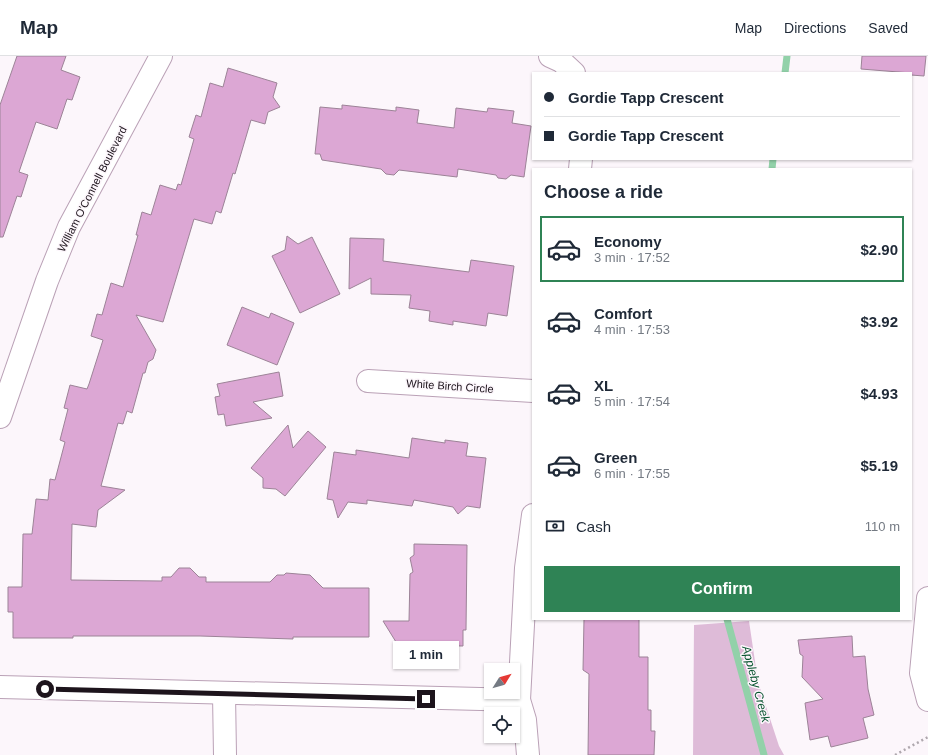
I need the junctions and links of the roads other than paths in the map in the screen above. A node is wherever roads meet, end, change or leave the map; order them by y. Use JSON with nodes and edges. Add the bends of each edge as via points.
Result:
{"nodes":[{"id":1,"x":162,"y":56,"type":"edge"},
{"id":2,"x":550,"y":56,"type":"edge"},
{"id":3,"x":573,"y":72,"type":"edge"},
{"id":4,"x":368,"y":381,"type":"dead end"},
{"id":5,"x":532,"y":391,"type":"edge"},
{"id":6,"x":0,"y":417,"type":"edge"},
{"id":7,"x":532,"y":523,"type":"edge"},
{"id":8,"x":928,"y":598,"type":"edge"},
{"id":9,"x":0,"y":688,"type":"edge"},
{"id":10,"x":224,"y":694,"type":"junction"},
{"id":11,"x":519,"y":700,"type":"junction"},
{"id":12,"x":928,"y":700,"type":"edge"},
{"id":13,"x":225,"y":755,"type":"edge"},
{"id":14,"x":528,"y":755,"type":"edge"}],
"edges":[{"from":1,"to":6,"type":"street","name":"William O'Connell Boulevard","via":[[69,228],[47,281]]},
{"from":2,"to":3,"type":"street","via":[[561,61]]},
{"from":4,"to":5,"type":"street","name":"White Birch Circle"},
{"from":7,"to":11,"type":"street","via":[[526,568]]},
{"from":8,"to":12,"type":"street","via":[[921,673]]},
{"from":9,"to":10,"type":"street"},
{"from":10,"to":11,"type":"street"},
{"from":10,"to":13,"type":"street"},
{"from":11,"to":14,"type":"street","via":[[525,720]]}]}
